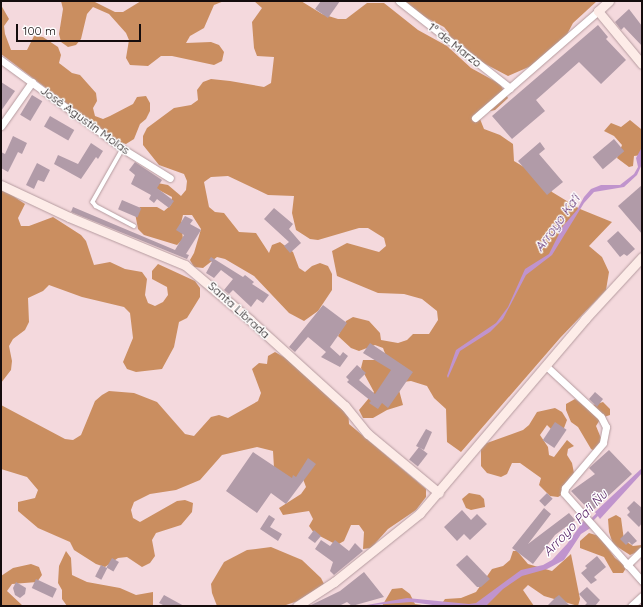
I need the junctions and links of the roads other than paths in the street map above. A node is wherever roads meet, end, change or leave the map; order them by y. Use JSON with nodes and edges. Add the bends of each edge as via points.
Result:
{"nodes":[{"id":1,"x":399,"y":1,"type":"edge"},
{"id":2,"x":609,"y":1,"type":"edge"},
{"id":3,"x":598,"y":11,"type":"junction"},
{"id":4,"x":1,"y":60,"type":"edge"},
{"id":5,"x":642,"y":64,"type":"edge"},
{"id":6,"x":32,"y":82,"type":"junction"},
{"id":7,"x":510,"y":88,"type":"junction"},
{"id":8,"x":475,"y":118,"type":"dead end"},
{"id":9,"x":1,"y":126,"type":"edge"},
{"id":10,"x":123,"y":149,"type":"junction"},
{"id":11,"x":170,"y":178,"type":"dead end"},
{"id":12,"x":1,"y":185,"type":"edge"},
{"id":13,"x":134,"y":226,"type":"dead end"},
{"id":14,"x":642,"y":257,"type":"edge"},
{"id":15,"x":546,"y":366,"type":"junction"},
{"id":16,"x":439,"y":493,"type":"junction"},
{"id":17,"x":642,"y":550,"type":"edge"},
{"id":18,"x":627,"y":565,"type":"junction"},
{"id":19,"x":642,"y":581,"type":"edge"},
{"id":20,"x":642,"y":596,"type":"edge"},
{"id":21,"x":297,"y":606,"type":"edge"},
{"id":22,"x":631,"y":606,"type":"edge"}],
"edges":[{"from":1,"to":7,"type":"street","name":"1° de Marzo"},
{"from":2,"to":3,"type":"street"},
{"from":3,"to":5,"type":"street"},
{"from":3,"to":7,"type":"street"},
{"from":4,"to":6,"type":"street","name":"José Agustín Molas"},
{"from":6,"to":9,"type":"street"},
{"from":6,"to":10,"type":"street","name":"José Agustín Molas"},
{"from":7,"to":8,"type":"street"},
{"from":10,"to":11,"type":"street","name":"José Agustín Molas"},
{"from":10,"to":13,"type":"lane","via":[[93,202]]},
{"from":12,"to":16,"type":"street","name":"Santa Librada","via":[[69,217],[185,265],[245,315],[345,406],[368,434]]},
{"from":14,"to":15,"type":"street"},
{"from":15,"to":16,"type":"street"},
{"from":15,"to":18,"type":"street","via":[[601,418],[606,427],[603,443],[564,491]]},
{"from":16,"to":21,"type":"street","via":[[396,534],[334,582]]},
{"from":17,"to":18,"type":"street"},
{"from":18,"to":19,"type":"street"},
{"from":20,"to":22,"type":"street"}]}
